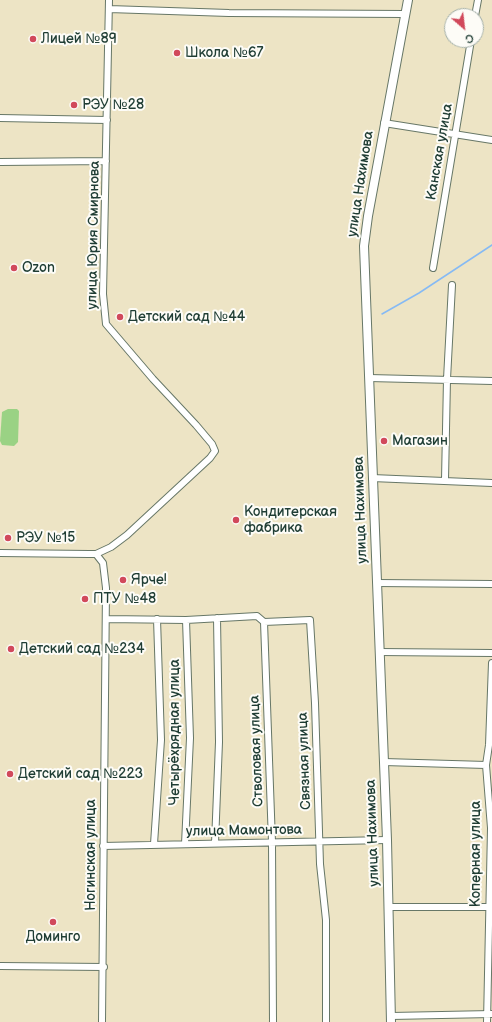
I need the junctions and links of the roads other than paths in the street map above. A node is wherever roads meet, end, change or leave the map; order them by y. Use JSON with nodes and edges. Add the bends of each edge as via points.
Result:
{"nodes":[{"id":1,"x":109,"y":0,"type":"edge"},
{"id":2,"x":408,"y":0,"type":"edge"},
{"id":3,"x":109,"y":9,"type":"junction"},
{"id":4,"x":404,"y":14,"type":"junction"},
{"id":5,"x":470,"y":48,"type":"edge"},
{"id":6,"x":0,"y":118,"type":"edge"},
{"id":7,"x":107,"y":120,"type":"junction"},
{"id":8,"x":384,"y":123,"type":"junction"},
{"id":9,"x":456,"y":134,"type":"junction"},
{"id":10,"x":492,"y":140,"type":"edge"},
{"id":11,"x":106,"y":161,"type":"junction"},
{"id":12,"x":0,"y":162,"type":"edge"},
{"id":13,"x":433,"y":268,"type":"dead end"},
{"id":14,"x":452,"y":285,"type":"dead end"},
{"id":15,"x":369,"y":378,"type":"junction"},
{"id":16,"x":447,"y":379,"type":"junction"},
{"id":17,"x":492,"y":381,"type":"edge"},
{"id":18,"x":372,"y":478,"type":"junction"},
{"id":19,"x":445,"y":480,"type":"junction"},
{"id":20,"x":492,"y":482,"type":"edge"},
{"id":21,"x":0,"y":553,"type":"edge"},
{"id":22,"x":96,"y":554,"type":"junction"},
{"id":23,"x":377,"y":583,"type":"junction"},
{"id":24,"x":492,"y":584,"type":"edge"},
{"id":25,"x":218,"y":618,"type":"junction"},
{"id":26,"x":106,"y":619,"type":"junction"},
{"id":27,"x":157,"y":619,"type":"junction"},
{"id":28,"x":186,"y":620,"type":"junction"},
{"id":29,"x":264,"y":622,"type":"junction"},
{"id":30,"x":379,"y":652,"type":"junction"},
{"id":31,"x":492,"y":653,"type":"edge"},
{"id":32,"x":492,"y":663,"type":"edge"},
{"id":33,"x":384,"y":762,"type":"junction"},
{"id":34,"x":486,"y":765,"type":"junction"},
{"id":35,"x":387,"y":840,"type":"junction"},
{"id":36,"x":320,"y":841,"type":"junction"},
{"id":37,"x":272,"y":842,"type":"junction"},
{"id":38,"x":215,"y":843,"type":"junction"},
{"id":39,"x":154,"y":844,"type":"junction"},
{"id":40,"x":185,"y":844,"type":"junction"},
{"id":41,"x":102,"y":846,"type":"junction"},
{"id":42,"x":388,"y":907,"type":"junction"},
{"id":43,"x":490,"y":907,"type":"edge"},
{"id":44,"x":0,"y":966,"type":"edge"},
{"id":45,"x":104,"y":967,"type":"junction"},
{"id":46,"x":490,"y":1014,"type":"edge"},
{"id":47,"x":391,"y":1019,"type":"edge"},
{"id":48,"x":102,"y":1022,"type":"edge"},
{"id":49,"x":274,"y":1022,"type":"edge"},
{"id":50,"x":326,"y":1022,"type":"edge"},
{"id":51,"x":487,"y":1022,"type":"edge"}],
"edges":[{"from":1,"to":3,"type":"street","name":"улица Юрия Смирнова"},
{"from":2,"to":4,"type":"main road","name":"улица Нахимова"},
{"from":3,"to":4,"type":"street","via":[[221,13]]},
{"from":3,"to":7,"type":"street","name":"улица Юрия Смирнова"},
{"from":4,"to":8,"type":"main road","name":"улица Нахимова"},
{"from":5,"to":9,"type":"street","name":"Канская улица"},
{"from":6,"to":7,"type":"street"},
{"from":7,"to":11,"type":"street","name":"улица Юрия Смирнова"},
{"from":8,"to":9,"type":"street"},
{"from":8,"to":15,"type":"main road","name":"улица Нахимова","via":[[364,246]]},
{"from":9,"to":10,"type":"street"},
{"from":9,"to":13,"type":"street","name":"Канская улица"},
{"from":11,"to":12,"type":"street"},
{"from":11,"to":22,"type":"street","name":"улица Юрия Смирнова","via":[[103,294],[106,324],[212,444],[214,453],[127,535]]},
{"from":14,"to":16,"type":"street"},
{"from":15,"to":16,"type":"street"},
{"from":15,"to":18,"type":"main road","name":"улица Нахимова"},
{"from":16,"to":17,"type":"street"},
{"from":16,"to":19,"type":"street"},
{"from":18,"to":19,"type":"street"},
{"from":18,"to":23,"type":"main road","name":"улица Нахимова"},
{"from":19,"to":20,"type":"street"},
{"from":21,"to":22,"type":"street"},
{"from":22,"to":26,"type":"street","name":"Ногинская улица","via":[[104,569]]},
{"from":23,"to":24,"type":"street"},
{"from":23,"to":30,"type":"main road","name":"улица Нахимова"},
{"from":25,"to":28,"type":"street"},
{"from":25,"to":29,"type":"street","via":[[257,616]]},
{"from":25,"to":38,"type":"street","via":[[219,742]]},
{"from":26,"to":27,"type":"street"},
{"from":26,"to":41,"type":"street","name":"Ногинская улица"},
{"from":27,"to":28,"type":"street"},
{"from":27,"to":39,"type":"street","via":[[161,740]]},
{"from":28,"to":40,"type":"street","name":"Четырёхрядная улица","via":[[190,738]]},
{"from":29,"to":36,"type":"street","name":"Связная улица","via":[[310,620],[316,703]]},
{"from":29,"to":37,"type":"street","name":"Стволовая улица"},
{"from":30,"to":31,"type":"street"},
{"from":30,"to":33,"type":"main road","name":"улица Нахимова"},
{"from":32,"to":34,"type":"street","name":"Коперная улица"},
{"from":33,"to":34,"type":"street"},
{"from":33,"to":35,"type":"main road","name":"улица Нахимова"},
{"from":34,"to":43,"type":"street","name":"Коперная улица","via":[[491,828]]},
{"from":35,"to":36,"type":"street","name":"улица Мамонтова"},
{"from":35,"to":42,"type":"main road","name":"улица Нахимова"},
{"from":36,"to":37,"type":"street","name":"улица Мамонтова"},
{"from":36,"to":50,"type":"street","name":"Связная улица","via":[[326,920]]},
{"from":37,"to":38,"type":"street","name":"улица Мамонтова"},
{"from":37,"to":49,"type":"street","name":"Стволовая улица"},
{"from":38,"to":40,"type":"street","name":"улица Мамонтова"},
{"from":39,"to":40,"type":"street","name":"улица Мамонтова"},
{"from":39,"to":41,"type":"street","name":"улица Мамонтова"},
{"from":41,"to":45,"type":"street","name":"Ногинская улица"},
{"from":42,"to":43,"type":"street"},
{"from":42,"to":47,"type":"main road","name":"улица Нахимова"},
{"from":43,"to":46,"type":"street","name":"Коперная улица"},
{"from":44,"to":45,"type":"street"},
{"from":45,"to":48,"type":"street","name":"Ногинская улица"},
{"from":46,"to":47,"type":"street"},
{"from":46,"to":51,"type":"street","name":"Коперная улица"}]}
